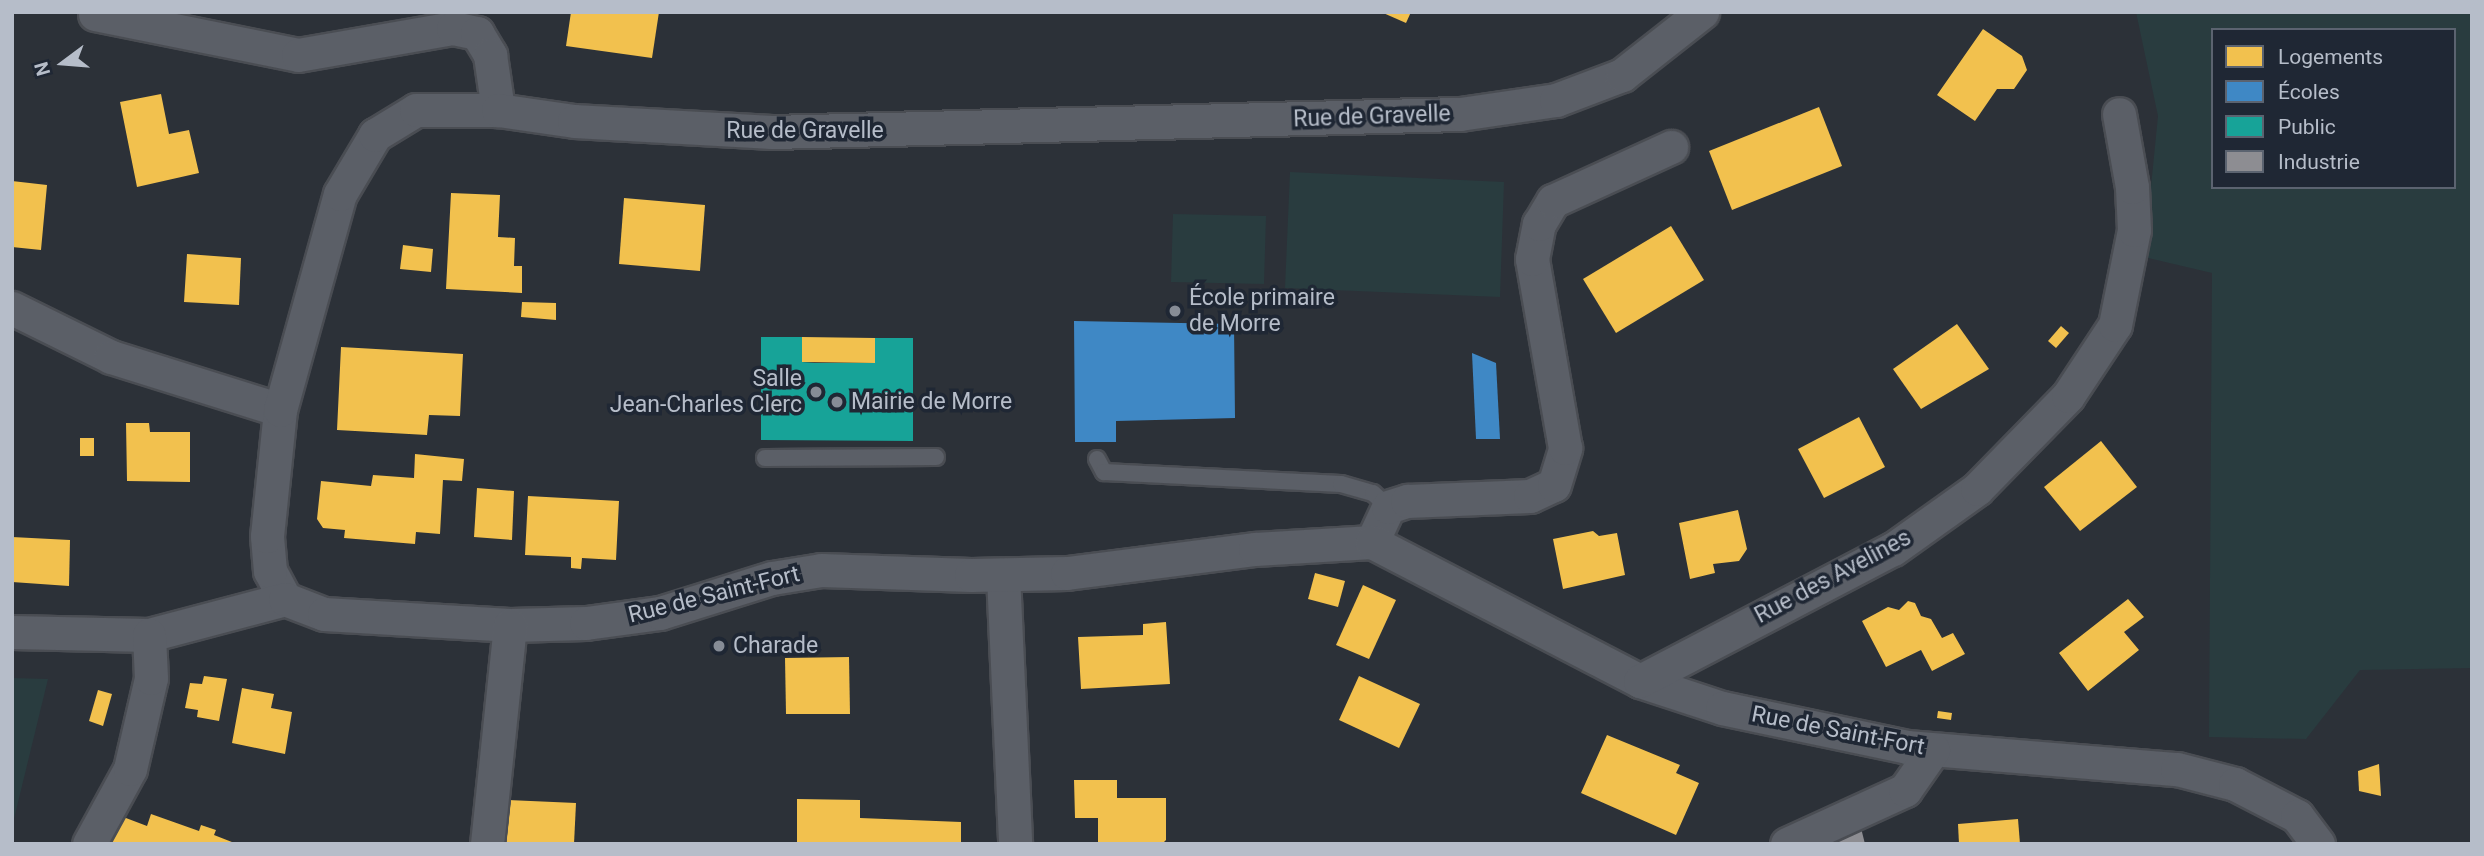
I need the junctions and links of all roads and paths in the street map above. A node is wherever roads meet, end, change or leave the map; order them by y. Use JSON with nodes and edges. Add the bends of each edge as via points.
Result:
{"nodes":[{"id":1,"x":1702,"y":12,"type":"edge"},
{"id":2,"x":95,"y":14,"type":"edge"},
{"id":3,"x":498,"y":110,"type":"junction"},
{"id":4,"x":2119,"y":114,"type":"dead end"},
{"id":5,"x":1671,"y":147,"type":"dead end"},
{"id":6,"x":12,"y":308,"type":"edge"},
{"id":7,"x":280,"y":410,"type":"junction"},
{"id":8,"x":936,"y":457,"type":"dead end"},
{"id":9,"x":765,"y":458,"type":"dead end"},
{"id":10,"x":1097,"y":459,"type":"dead end"},
{"id":11,"x":1388,"y":507,"type":"junction"},
{"id":12,"x":1372,"y":542,"type":"junction"},
{"id":13,"x":1003,"y":575,"type":"junction"},
{"id":14,"x":285,"y":600,"type":"junction"},
{"id":15,"x":510,"y":625,"type":"junction"},
{"id":16,"x":12,"y":632,"type":"edge"},
{"id":17,"x":149,"y":635,"type":"junction"},
{"id":18,"x":1640,"y":681,"type":"junction"},
{"id":19,"x":1933,"y":750,"type":"junction"},
{"id":20,"x":89,"y":844,"type":"edge"},
{"id":21,"x":488,"y":844,"type":"edge"},
{"id":22,"x":1015,"y":844,"type":"edge"},
{"id":23,"x":1787,"y":844,"type":"edge"},
{"id":24,"x":2318,"y":844,"type":"edge"}],
"edges":[{"from":1,"to":3,"type":"street","name":"Rue de Gravelle","via":[[1622,75],[1556,100],[1460,114],[772,132],[574,121]]},
{"from":2,"to":3,"type":"street","via":[[298,55],[453,28],[477,33],[490,55]]},
{"from":3,"to":7,"type":"street","name":"Rue de Gravelle","via":[[416,110],[375,135],[340,194]]},
{"from":4,"to":18,"type":"street","name":"Rue des Avelines","via":[[2132,187],[2134,230],[2115,325],[2068,396],[1977,489],[1893,549]]},
{"from":5,"to":11,"type":"street","via":[[1553,201],[1539,224],[1532,259],[1565,448],[1554,485],[1530,496],[1407,501]]},
{"from":6,"to":7,"type":"street","via":[[111,357]]},
{"from":7,"to":14,"type":"street","name":"Rue de Gravelle","via":[[267,536],[270,571]]},
{"from":8,"to":9,"type":"lane"},
{"from":10,"to":11,"type":"lane","via":[[1104,472],[1340,484],[1373,493]]},
{"from":11,"to":12,"type":"street"},
{"from":12,"to":13,"type":"street","name":"Rue de Saint-Fort"},
{"from":12,"to":18,"type":"street","name":"Rue de Saint-Fort"},
{"from":13,"to":15,"type":"street","name":"Rue de Saint-Fort","via":[[821,570],[772,578],[660,613],[586,623]]},
{"from":13,"to":22,"type":"street"},
{"from":14,"to":15,"type":"street","name":"Rue de Saint-Fort","via":[[324,614]]},
{"from":14,"to":17,"type":"street"},
{"from":15,"to":21,"type":"street"},
{"from":16,"to":17,"type":"street"},
{"from":17,"to":20,"type":"street","via":[[151,677],[130,769]]},
{"from":18,"to":19,"type":"street","name":"Rue de Saint-Fort","via":[[1722,708]]},
{"from":19,"to":23,"type":"street","via":[[1905,790]]},
{"from":19,"to":24,"type":"street","name":"Rue de Saint-Fort","via":[[2177,769],[2235,784],[2297,816]]}]}
